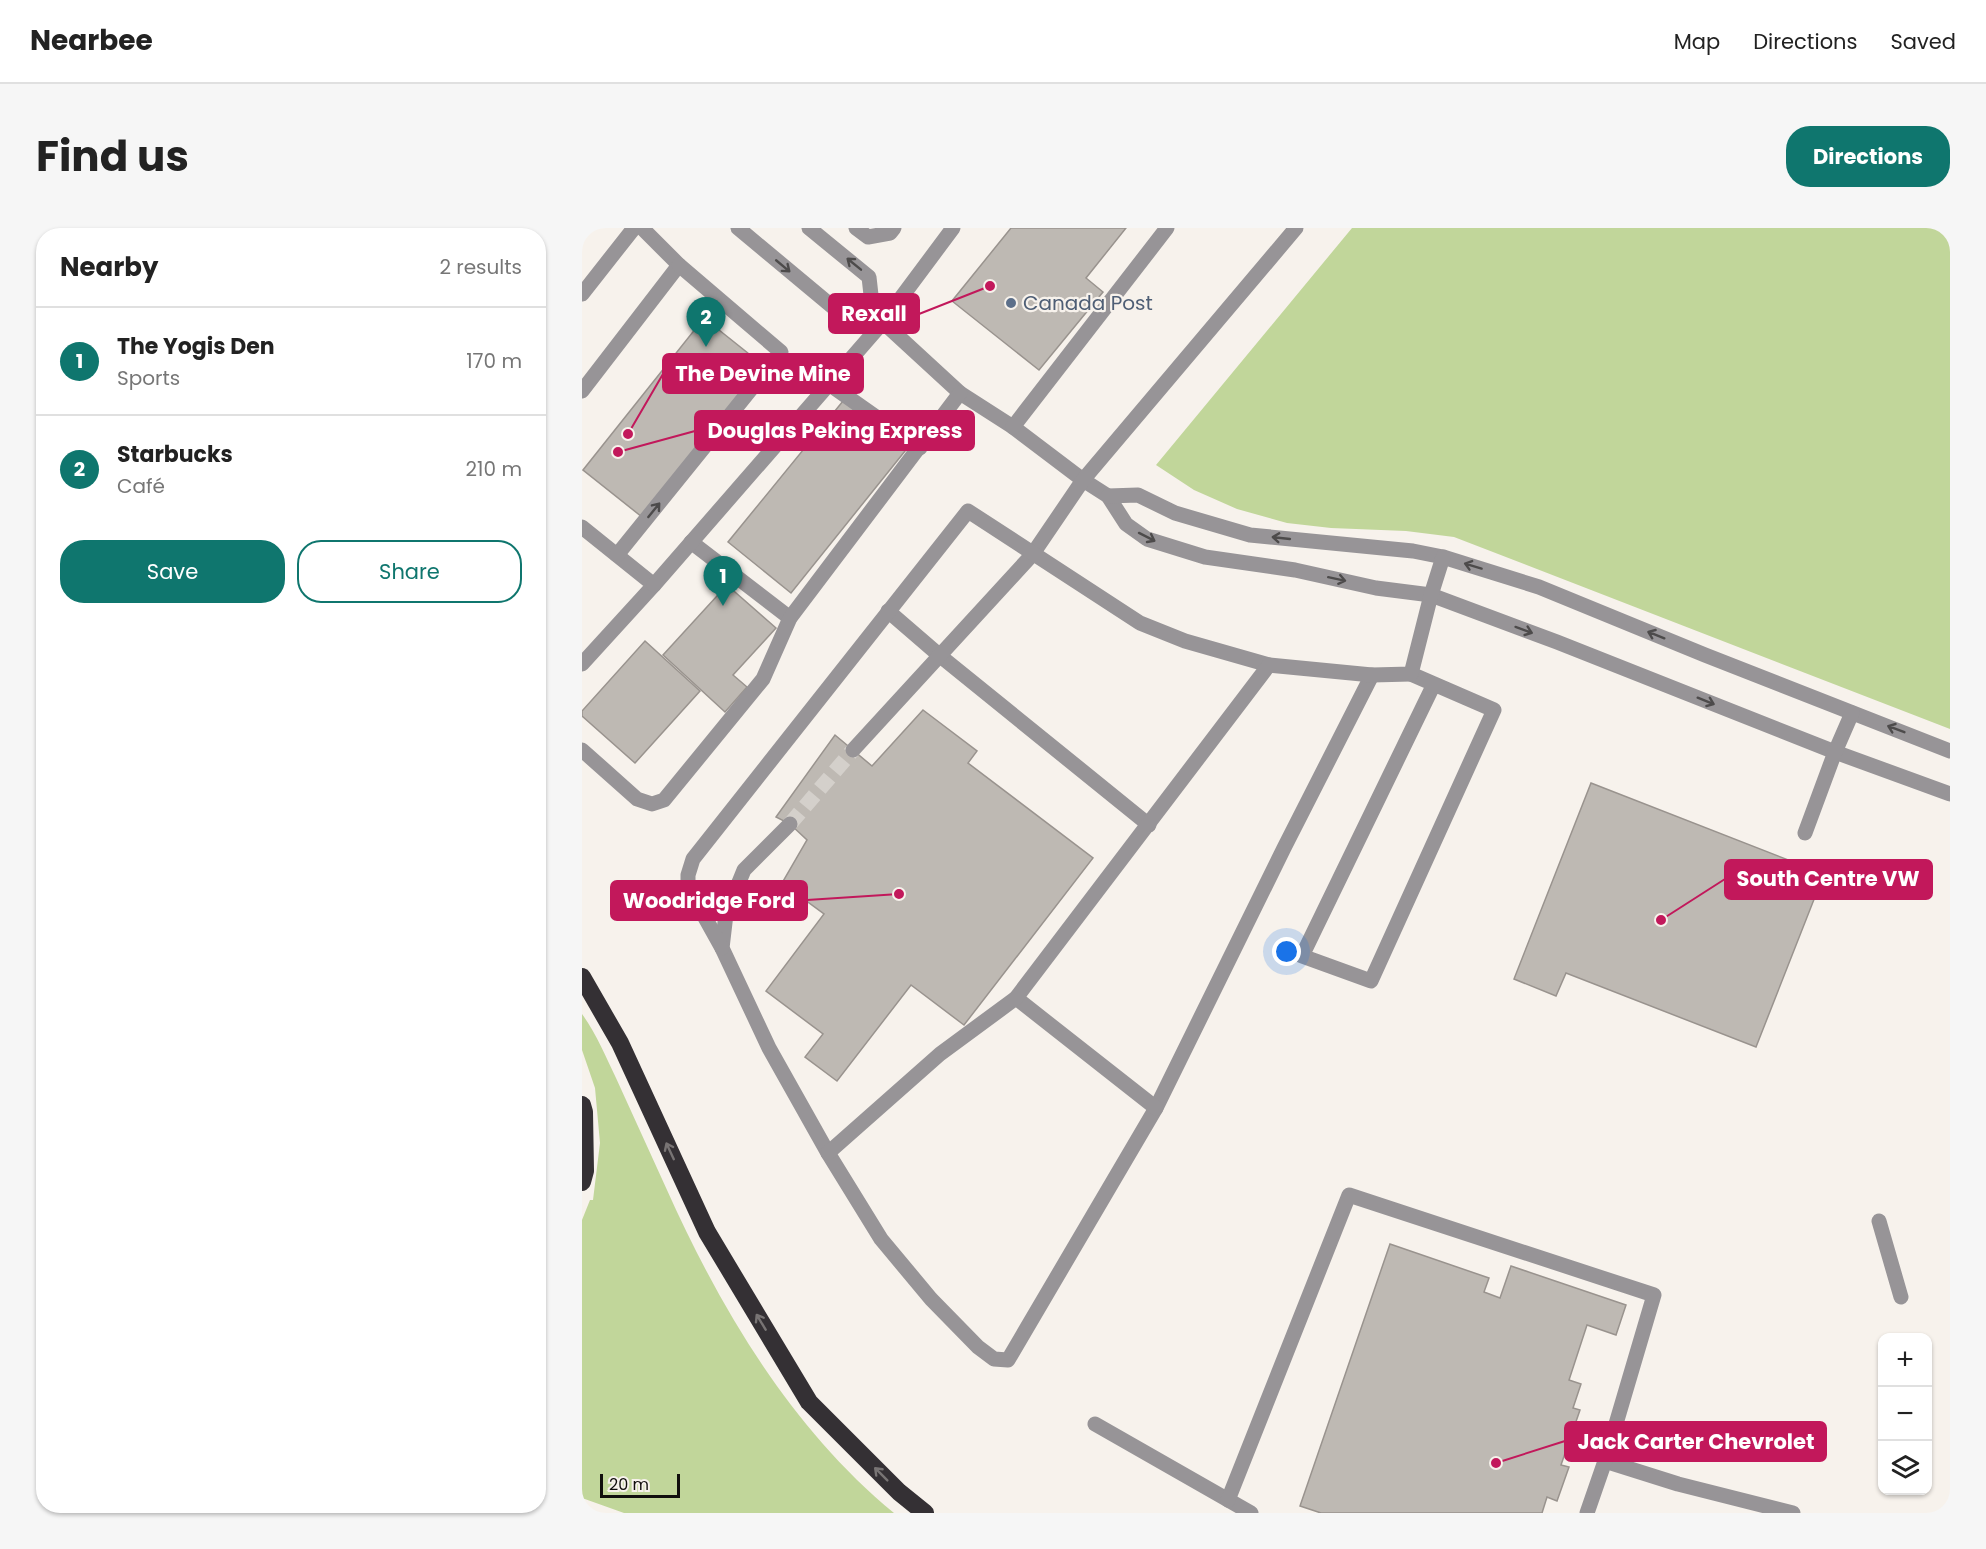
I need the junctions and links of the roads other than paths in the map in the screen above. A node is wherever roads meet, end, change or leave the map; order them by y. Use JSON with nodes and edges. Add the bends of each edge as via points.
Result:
{"nodes":[{"id":1,"x":634,"y":228,"type":"edge"},
{"id":2,"x":642,"y":228,"type":"edge"},
{"id":3,"x":738,"y":228,"type":"edge"},
{"id":4,"x":809,"y":228,"type":"edge"},
{"id":5,"x":856,"y":228,"type":"edge"},
{"id":6,"x":894,"y":228,"type":"edge"},
{"id":7,"x":952,"y":228,"type":"edge"},
{"id":8,"x":1167,"y":228,"type":"edge"},
{"id":9,"x":1296,"y":228,"type":"edge"},
{"id":10,"x":679,"y":265,"type":"junction"},
{"id":11,"x":582,"y":294,"type":"edge"},
{"id":12,"x":878,"y":318,"type":"junction"},
{"id":13,"x":829,"y":384,"type":"junction"},
{"id":14,"x":582,"y":391,"type":"edge"},
{"id":15,"x":960,"y":393,"type":"junction"},
{"id":16,"x":1013,"y":427,"type":"junction"},
{"id":17,"x":920,"y":448,"type":"junction"},
{"id":18,"x":1083,"y":480,"type":"junction"},
{"id":19,"x":1108,"y":496,"type":"junction"},
{"id":20,"x":582,"y":527,"type":"edge"},
{"id":21,"x":691,"y":542,"type":"junction"},
{"id":22,"x":617,"y":555,"type":"junction"},
{"id":23,"x":1032,"y":555,"type":"junction"},
{"id":24,"x":1443,"y":557,"type":"junction"},
{"id":25,"x":654,"y":585,"type":"junction"},
{"id":26,"x":1431,"y":595,"type":"junction"},
{"id":27,"x":888,"y":611,"type":"junction"},
{"id":28,"x":790,"y":618,"type":"junction"},
{"id":29,"x":939,"y":655,"type":"junction"},
{"id":30,"x":582,"y":664,"type":"edge"},
{"id":31,"x":1269,"y":665,"type":"junction"},
{"id":32,"x":1411,"y":674,"type":"junction"},
{"id":33,"x":1372,"y":675,"type":"junction"},
{"id":34,"x":1434,"y":684,"type":"junction"},
{"id":35,"x":1852,"y":712,"type":"junction"},
{"id":36,"x":582,"y":750,"type":"edge"},
{"id":37,"x":853,"y":750,"type":"tunnel mouth"},
{"id":38,"x":1950,"y":751,"type":"edge"},
{"id":39,"x":1835,"y":752,"type":"junction"},
{"id":40,"x":1950,"y":794,"type":"edge"},
{"id":41,"x":790,"y":824,"type":"tunnel mouth"},
{"id":42,"x":1149,"y":825,"type":"junction"},
{"id":43,"x":1805,"y":833,"type":"dead end"},
{"id":44,"x":722,"y":948,"type":"junction"},
{"id":45,"x":582,"y":977,"type":"edge"},
{"id":46,"x":1016,"y":998,"type":"junction"},
{"id":47,"x":582,"y":1106,"type":"edge"},
{"id":48,"x":1156,"y":1108,"type":"junction"},
{"id":49,"x":828,"y":1153,"type":"junction"},
{"id":50,"x":582,"y":1182,"type":"edge"},
{"id":51,"x":1879,"y":1221,"type":"dead end"},
{"id":52,"x":1901,"y":1297,"type":"dead end"},
{"id":53,"x":1095,"y":1424,"type":"dead end"},
{"id":54,"x":1605,"y":1461,"type":"junction"},
{"id":55,"x":1228,"y":1500,"type":"junction"},
{"id":56,"x":925,"y":1513,"type":"edge"},
{"id":57,"x":1251,"y":1513,"type":"edge"},
{"id":58,"x":1587,"y":1513,"type":"edge"},
{"id":59,"x":1793,"y":1513,"type":"edge"}],
"edges":[{"from":1,"to":11,"type":"lane"},
{"from":2,"to":10,"type":"lane"},
{"from":3,"to":12,"type":"lane","one_way":true,"via":[[834,309]]},
{"from":12,"to":4,"type":"lane","one_way":true,"via":[[869,277]]},
{"from":5,"to":6,"type":"lane","via":[[868,237],[890,233]]},
{"from":7,"to":12,"type":"lane"},
{"from":8,"to":16,"type":"lane"},
{"from":9,"to":18,"type":"lane"},
{"from":10,"to":14,"type":"lane"},
{"from":22,"to":10,"type":"lane","one_way":true,"via":[[781,352]]},
{"from":12,"to":13,"type":"lane"},
{"from":12,"to":15,"type":"lane"},
{"from":13,"to":17,"type":"lane"},
{"from":13,"to":21,"type":"lane"},
{"from":15,"to":16,"type":"lane"},
{"from":15,"to":17,"type":"lane"},
{"from":16,"to":18,"type":"lane"},
{"from":17,"to":28,"type":"lane"},
{"from":18,"to":19,"type":"lane"},
{"from":18,"to":23,"type":"lane"},
{"from":24,"to":19,"type":"lane","one_way":true,"via":[[1250,535],[1175,513],[1138,495]]},
{"from":19,"to":26,"type":"lane","one_way":true,"via":[[1126,524],[1147,539],[1205,557]]},
{"from":20,"to":22,"type":"lane"},
{"from":21,"to":25,"type":"lane"},
{"from":21,"to":28,"type":"lane"},
{"from":22,"to":25,"type":"lane"},
{"from":23,"to":27,"type":"lane","via":[[968,511]]},
{"from":23,"to":29,"type":"lane"},
{"from":23,"to":31,"type":"lane","via":[[1140,623],[1185,641]]},
{"from":24,"to":26,"type":"lane"},
{"from":35,"to":24,"type":"lane","one_way":true,"via":[[1539,587]]},
{"from":25,"to":30,"type":"lane"},
{"from":26,"to":32,"type":"lane"},
{"from":26,"to":39,"type":"lane","one_way":true},
{"from":27,"to":29,"type":"lane"},
{"from":27,"to":44,"type":"lane","via":[[693,859],[688,886]]},
{"from":28,"to":36,"type":"lane","via":[[763,679],[664,800],[652,804],[637,799]]},
{"from":29,"to":37,"type":"lane"},
{"from":29,"to":42,"type":"lane"},
{"from":31,"to":33,"type":"lane"},
{"from":31,"to":42,"type":"lane"},
{"from":32,"to":33,"type":"lane"},
{"from":32,"to":34,"type":"lane"},
{"from":33,"to":48,"type":"lane"},
{"from":34,"to":34,"type":"lane","via":[[1494,710],[1371,981],[1302,956]]},
{"from":38,"to":35,"type":"lane","one_way":true},
{"from":35,"to":39,"type":"lane"},
{"from":39,"to":40,"type":"lane"},
{"from":39,"to":43,"type":"lane"},
{"from":41,"to":44,"type":"lane","via":[[744,870],[726,914]]},
{"from":42,"to":46,"type":"lane"},
{"from":44,"to":49,"type":"lane","via":[[768,1048]]},
{"from":56,"to":45,"type":"highway","one_way":true,"via":[[809,1402],[707,1232],[620,1043]]},
{"from":46,"to":48,"type":"lane"},
{"from":46,"to":49,"type":"lane","via":[[940,1054]]},
{"from":47,"to":50,"type":"highway"},
{"from":48,"to":49,"type":"lane","via":[[1008,1360],[994,1359],[978,1347],[931,1299],[881,1239]]},
{"from":51,"to":52,"type":"lane"},
{"from":53,"to":55,"type":"lane"},
{"from":54,"to":55,"type":"lane","via":[[1654,1295],[1349,1195]]},
{"from":54,"to":58,"type":"lane"},
{"from":54,"to":59,"type":"lane"},
{"from":55,"to":57,"type":"lane"}]}
